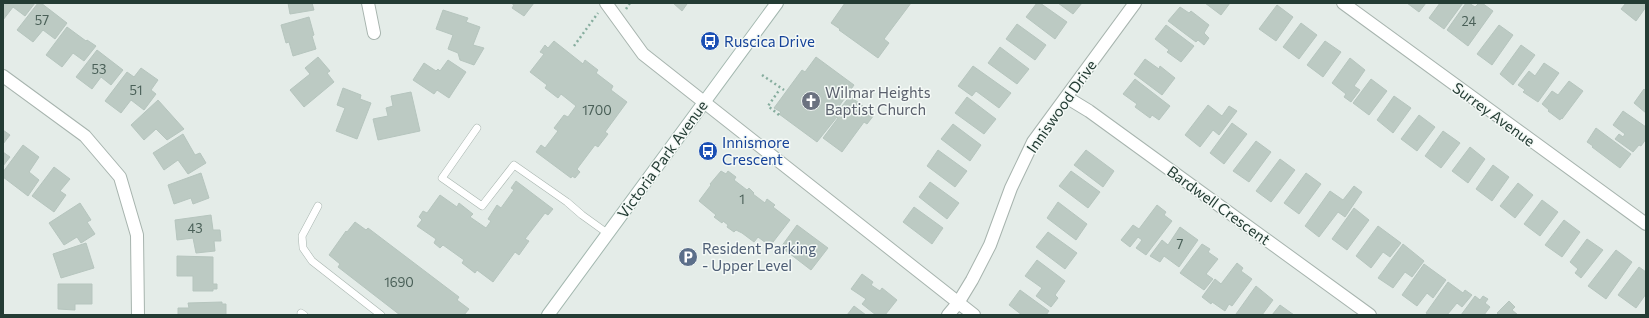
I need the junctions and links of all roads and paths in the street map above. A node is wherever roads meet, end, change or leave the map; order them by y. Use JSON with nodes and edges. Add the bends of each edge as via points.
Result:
{"nodes":[{"id":1,"x":368,"y":3,"type":"edge"},
{"id":2,"x":777,"y":3,"type":"edge"},
{"id":3,"x":1135,"y":3,"type":"edge"},
{"id":4,"x":1343,"y":3,"type":"edge"},
{"id":5,"x":603,"y":6,"type":"edge"},
{"id":6,"x":374,"y":33,"type":"dead end"},
{"id":7,"x":574,"y":46,"type":"dead end"},
{"id":8,"x":762,"y":75,"type":"dead end"},
{"id":9,"x":3,"y":76,"type":"edge"},
{"id":10,"x":780,"y":88,"type":"junction"},
{"id":11,"x":784,"y":90,"type":"dead end"},
{"id":12,"x":1066,"y":97,"type":"junction"},
{"id":13,"x":703,"y":102,"type":"junction"},
{"id":14,"x":779,"y":115,"type":"dead end"},
{"id":15,"x":477,"y":128,"type":"dead end"},
{"id":16,"x":318,"y":206,"type":"dead end"},
{"id":17,"x":1644,"y":218,"type":"edge"},
{"id":18,"x":607,"y":233,"type":"junction"},
{"id":19,"x":958,"y":303,"type":"junction"},
{"id":20,"x":138,"y":315,"type":"edge"},
{"id":21,"x":381,"y":315,"type":"edge"},
{"id":22,"x":548,"y":315,"type":"edge"},
{"id":23,"x":948,"y":315,"type":"edge"},
{"id":24,"x":974,"y":315,"type":"edge"},
{"id":25,"x":1370,"y":315,"type":"edge"}],
"edges":[{"from":1,"to":6,"type":"street"},
{"from":2,"to":13,"type":"street","name":"Victoria Park Avenue"},
{"from":3,"to":12,"type":"street","name":"Inniswood Drive"},
{"from":4,"to":17,"type":"street","name":"Surrey Avenue"},
{"from":5,"to":7,"type":"path"},
{"from":5,"to":13,"type":"street","via":[[643,54]]},
{"from":8,"to":10,"type":"path"},
{"from":9,"to":20,"type":"street","via":[[85,136],[120,177],[137,235]]},
{"from":10,"to":11,"type":"path"},
{"from":10,"to":14,"type":"path","via":[[768,106]]},
{"from":12,"to":19,"type":"street","name":"Inniswood Drive","via":[[1033,142],[1011,188],[990,245]]},
{"from":12,"to":25,"type":"street","name":"Bardwell Crescent"},
{"from":13,"to":18,"type":"street","name":"Victoria Park Avenue"},
{"from":13,"to":19,"type":"street"},
{"from":15,"to":18,"type":"lane","via":[[442,178],[482,206],[514,165]]},
{"from":16,"to":21,"type":"lane","via":[[302,236],[304,248],[312,261]]},
{"from":18,"to":22,"type":"street","name":"Victoria Park Avenue"},
{"from":19,"to":23,"type":"street","name":"Inniswood Drive"},
{"from":19,"to":24,"type":"street"}]}
